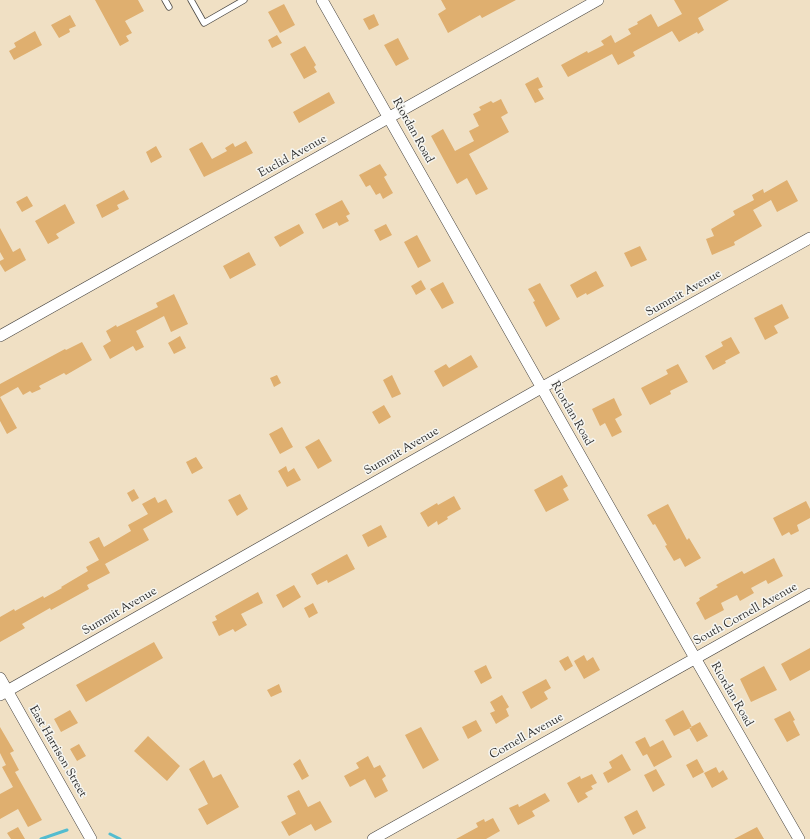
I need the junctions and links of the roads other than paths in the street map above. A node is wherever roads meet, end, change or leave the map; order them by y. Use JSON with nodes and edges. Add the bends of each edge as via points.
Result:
{"nodes":[{"id":1,"x":165,"y":0,"type":"edge"},
{"id":2,"x":191,"y":0,"type":"edge"},
{"id":3,"x":244,"y":0,"type":"edge"},
{"id":4,"x":322,"y":0,"type":"edge"},
{"id":5,"x":598,"y":0,"type":"edge"},
{"id":6,"x":169,"y":7,"type":"dead end"},
{"id":7,"x":390,"y":118,"type":"junction"},
{"id":8,"x":810,"y":238,"type":"edge"},
{"id":9,"x":0,"y":336,"type":"edge"},
{"id":10,"x":541,"y":388,"type":"junction"},
{"id":11,"x":810,"y":594,"type":"edge"},
{"id":12,"x":694,"y":658,"type":"junction"},
{"id":13,"x":0,"y":678,"type":"edge"},
{"id":14,"x":4,"y":693,"type":"edge"},
{"id":15,"x":92,"y":839,"type":"edge"},
{"id":16,"x":373,"y":839,"type":"edge"},
{"id":17,"x":799,"y":839,"type":"edge"}],
"edges":[{"from":1,"to":6,"type":"lane"},
{"from":2,"to":3,"type":"lane","via":[[204,23]]},
{"from":4,"to":7,"type":"street","name":"Riordan Road"},
{"from":5,"to":7,"type":"street","name":"Euclid Avenue"},
{"from":7,"to":9,"type":"street","name":"Euclid Avenue"},
{"from":7,"to":10,"type":"street","name":"Riordan Road"},
{"from":8,"to":10,"type":"street","name":"Summit Avenue"},
{"from":10,"to":12,"type":"street","name":"Riordan Road"},
{"from":10,"to":14,"type":"street","name":"Summit Avenue"},
{"from":11,"to":12,"type":"street","name":"South Cornell Avenue"},
{"from":12,"to":16,"type":"street","name":"Cornell Avenue"},
{"from":12,"to":17,"type":"street","name":"Riordan Road"},
{"from":13,"to":14,"type":"street","name":"East Harrison Street"},
{"from":14,"to":15,"type":"street","name":"East Harrison Street"}]}
